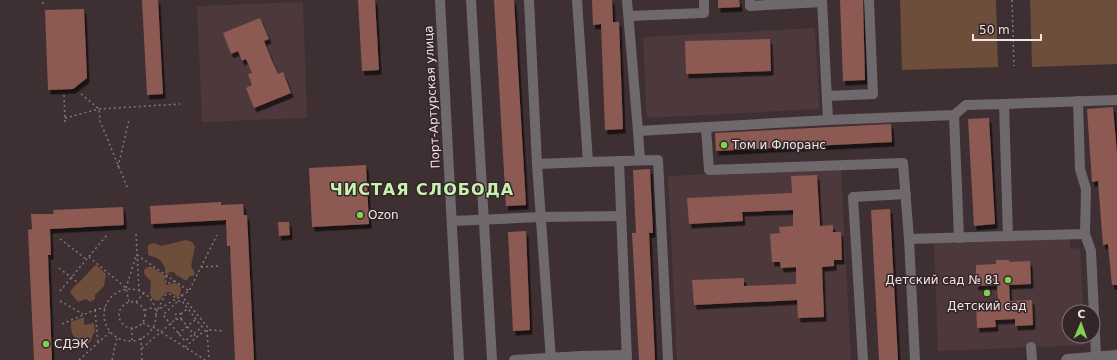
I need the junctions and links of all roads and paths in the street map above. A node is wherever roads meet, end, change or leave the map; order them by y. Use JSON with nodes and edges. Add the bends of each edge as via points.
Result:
{"nodes":[{"id":1,"x":43,"y":0,"type":"edge"},
{"id":2,"x":440,"y":0,"type":"edge"},
{"id":3,"x":471,"y":0,"type":"edge"},
{"id":4,"x":529,"y":0,"type":"edge"},
{"id":5,"x":577,"y":0,"type":"edge"},
{"id":6,"x":627,"y":0,"type":"edge"},
{"id":7,"x":704,"y":0,"type":"edge"},
{"id":8,"x":750,"y":0,"type":"edge"},
{"id":9,"x":869,"y":0,"type":"edge"},
{"id":10,"x":1012,"y":0,"type":"edge"},
{"id":11,"x":822,"y":1,"type":"edge"},
{"id":12,"x":43,"y":4,"type":"dead end"},
{"id":13,"x":629,"y":16,"type":"junction"},
{"id":14,"x":1014,"y":66,"type":"dead end"},
{"id":15,"x":81,"y":94,"type":"dead end"},
{"id":16,"x":64,"y":95,"type":"dead end"},
{"id":17,"x":826,"y":96,"type":"junction"},
{"id":18,"x":1117,"y":100,"type":"edge"},
{"id":19,"x":1078,"y":101,"type":"junction"},
{"id":20,"x":180,"y":104,"type":"dead end"},
{"id":21,"x":1004,"y":104,"type":"junction"},
{"id":22,"x":99,"y":109,"type":"junction"},
{"id":23,"x":954,"y":115,"type":"junction"},
{"id":24,"x":65,"y":118,"type":"junction"},
{"id":25,"x":129,"y":120,"type":"dead end"},
{"id":26,"x":828,"y":120,"type":"junction"},
{"id":27,"x":65,"y":122,"type":"dead end"},
{"id":28,"x":706,"y":128,"type":"junction"},
{"id":29,"x":638,"y":131,"type":"junction"},
{"id":30,"x":640,"y":160,"type":"junction"},
{"id":31,"x":619,"y":161,"type":"junction"},
{"id":32,"x":588,"y":162,"type":"junction"},
{"id":33,"x":537,"y":164,"type":"junction"},
{"id":34,"x":118,"y":167,"type":"junction"},
{"id":35,"x":128,"y":189,"type":"dead end"},
{"id":36,"x":906,"y":194,"type":"junction"},
{"id":37,"x":621,"y":216,"type":"junction"},
{"id":38,"x":541,"y":217,"type":"junction"},
{"id":39,"x":484,"y":220,"type":"junction"},
{"id":40,"x":452,"y":221,"type":"junction"},
{"id":41,"x":136,"y":234,"type":"dead end"},
{"id":42,"x":1085,"y":234,"type":"junction"},
{"id":43,"x":107,"y":235,"type":"dead end"},
{"id":44,"x":217,"y":235,"type":"dead end"},
{"id":45,"x":1008,"y":236,"type":"junction"},
{"id":46,"x":959,"y":238,"type":"junction"},
{"id":47,"x":60,"y":239,"type":"dead end"},
{"id":48,"x":909,"y":239,"type":"junction"},
{"id":49,"x":137,"y":254,"type":"junction"},
{"id":50,"x":89,"y":257,"type":"junction"},
{"id":51,"x":86,"y":260,"type":"junction"},
{"id":52,"x":219,"y":266,"type":"dead end"},
{"id":53,"x":201,"y":267,"type":"junction"},
{"id":54,"x":59,"y":268,"type":"dead end"},
{"id":55,"x":167,"y":276,"type":"junction"},
{"id":56,"x":71,"y":278,"type":"junction"},
{"id":57,"x":175,"y":281,"type":"junction"},
{"id":58,"x":77,"y":282,"type":"dead end"},
{"id":59,"x":126,"y":289,"type":"junction"},
{"id":60,"x":139,"y":290,"type":"junction"},
{"id":61,"x":60,"y":291,"type":"dead end"},
{"id":62,"x":189,"y":291,"type":"junction"},
{"id":63,"x":144,"y":293,"type":"junction"},
{"id":64,"x":181,"y":295,"type":"junction"},
{"id":65,"x":177,"y":298,"type":"junction"},
{"id":66,"x":60,"y":301,"type":"dead end"},
{"id":67,"x":178,"y":301,"type":"junction"},
{"id":68,"x":129,"y":302,"type":"junction"},
{"id":69,"x":136,"y":302,"type":"junction"},
{"id":70,"x":155,"y":307,"type":"junction"},
{"id":71,"x":105,"y":308,"type":"junction"},
{"id":72,"x":188,"y":309,"type":"junction"},
{"id":73,"x":95,"y":310,"type":"junction"},
{"id":74,"x":145,"y":310,"type":"junction"},
{"id":75,"x":157,"y":310,"type":"junction"},
{"id":76,"x":83,"y":314,"type":"junction"},
{"id":77,"x":181,"y":314,"type":"junction"},
{"id":78,"x":176,"y":319,"type":"junction"},
{"id":79,"x":181,"y":319,"type":"junction"},
{"id":80,"x":196,"y":319,"type":"junction"},
{"id":81,"x":143,"y":323,"type":"junction"},
{"id":82,"x":62,"y":324,"type":"dead end"},
{"id":83,"x":170,"y":324,"type":"junction"},
{"id":84,"x":187,"y":327,"type":"junction"},
{"id":85,"x":132,"y":328,"type":"junction"},
{"id":86,"x":152,"y":328,"type":"junction"},
{"id":87,"x":207,"y":330,"type":"junction"},
{"id":88,"x":210,"y":330,"type":"junction"},
{"id":89,"x":222,"y":331,"type":"dead end"},
{"id":90,"x":111,"y":332,"type":"junction"},
{"id":91,"x":161,"y":332,"type":"junction"},
{"id":92,"x":178,"y":334,"type":"junction"},
{"id":93,"x":194,"y":334,"type":"junction"},
{"id":94,"x":117,"y":337,"type":"junction"},
{"id":95,"x":196,"y":337,"type":"junction"},
{"id":96,"x":141,"y":338,"type":"junction"},
{"id":97,"x":132,"y":340,"type":"junction"},
{"id":98,"x":98,"y":343,"type":"junction"},
{"id":99,"x":185,"y":347,"type":"junction"},
{"id":100,"x":1031,"y":347,"type":"dead end"},
{"id":101,"x":142,"y":348,"type":"junction"},
{"id":102,"x":1117,"y":355,"type":"edge"},
{"id":103,"x":1096,"y":356,"type":"junction"},
{"id":104,"x":83,"y":357,"type":"junction"},
{"id":105,"x":627,"y":357,"type":"edge"},
{"id":106,"x":581,"y":358,"type":"edge"},
{"id":107,"x":551,"y":359,"type":"edge"},
{"id":108,"x":79,"y":360,"type":"edge"},
{"id":109,"x":83,"y":360,"type":"edge"},
{"id":110,"x":112,"y":360,"type":"edge"},
{"id":111,"x":142,"y":360,"type":"edge"},
{"id":112,"x":205,"y":360,"type":"edge"},
{"id":113,"x":209,"y":360,"type":"edge"},
{"id":114,"x":459,"y":360,"type":"edge"},
{"id":115,"x":492,"y":360,"type":"edge"},
{"id":116,"x":516,"y":360,"type":"edge"},
{"id":117,"x":668,"y":360,"type":"edge"},
{"id":118,"x":863,"y":360,"type":"edge"},
{"id":119,"x":916,"y":360,"type":"edge"},
{"id":120,"x":1032,"y":360,"type":"edge"},
{"id":121,"x":1067,"y":360,"type":"edge"}],
"edges":[{"from":1,"to":12,"type":"path"},
{"from":2,"to":40,"type":"street","name":"Порт-Артурская улица"},
{"from":3,"to":39,"type":"street"},
{"from":4,"to":33,"type":"street"},
{"from":5,"to":32,"type":"street"},
{"from":6,"to":13,"type":"street"},
{"from":7,"to":13,"type":"street","via":[[704,13]]},
{"from":8,"to":11,"type":"street","via":[[750,6]]},
{"from":9,"to":17,"type":"street","via":[[873,94]]},
{"from":10,"to":14,"type":"path"},
{"from":11,"to":17,"type":"street"},
{"from":13,"to":29,"type":"street"},
{"from":15,"to":22,"type":"path"},
{"from":16,"to":24,"type":"path"},
{"from":17,"to":26,"type":"street"},
{"from":18,"to":19,"type":"street"},
{"from":19,"to":21,"type":"street"},
{"from":19,"to":42,"type":"street","via":[[1080,169],[1086,189]]},
{"from":20,"to":22,"type":"path"},
{"from":21,"to":23,"type":"street","via":[[966,105]]},
{"from":21,"to":45,"type":"street"},
{"from":22,"to":24,"type":"path"},
{"from":22,"to":34,"type":"path","via":[[100,121]]},
{"from":23,"to":26,"type":"street"},
{"from":23,"to":46,"type":"street"},
{"from":24,"to":27,"type":"path"},
{"from":25,"to":34,"type":"path"},
{"from":26,"to":28,"type":"street"},
{"from":28,"to":29,"type":"street"},
{"from":28,"to":36,"type":"street","via":[[709,170],[903,163]]},
{"from":29,"to":30,"type":"street"},
{"from":30,"to":31,"type":"street"},
{"from":30,"to":117,"type":"street","via":[[658,160]]},
{"from":31,"to":32,"type":"street"},
{"from":31,"to":37,"type":"street"},
{"from":32,"to":33,"type":"street"},
{"from":33,"to":38,"type":"street"},
{"from":34,"to":35,"type":"path"},
{"from":36,"to":48,"type":"street"},
{"from":36,"to":118,"type":"street","via":[[853,197]]},
{"from":37,"to":38,"type":"street"},
{"from":37,"to":105,"type":"street"},
{"from":38,"to":39,"type":"street"},
{"from":38,"to":107,"type":"street"},
{"from":39,"to":40,"type":"street"},
{"from":39,"to":115,"type":"street"},
{"from":40,"to":114,"type":"street","name":"Порт-Артурская улица"},
{"from":41,"to":49,"type":"path"},
{"from":42,"to":45,"type":"street"},
{"from":42,"to":103,"type":"street","via":[[1091,251]]},
{"from":43,"to":50,"type":"path"},
{"from":44,"to":53,"type":"path"},
{"from":45,"to":46,"type":"street"},
{"from":46,"to":48,"type":"street"},
{"from":47,"to":51,"type":"path"},
{"from":48,"to":119,"type":"street"},
{"from":49,"to":55,"type":"path"},
{"from":49,"to":59,"type":"path"},
{"from":49,"to":60,"type":"path"},
{"from":50,"to":51,"type":"path"},
{"from":50,"to":59,"type":"path"},
{"from":51,"to":56,"type":"path"},
{"from":52,"to":53,"type":"path"},
{"from":53,"to":62,"type":"path"},
{"from":54,"to":56,"type":"path"},
{"from":55,"to":57,"type":"path"},
{"from":55,"to":57,"type":"path","via":[[166,283]]},
{"from":56,"to":58,"type":"path"},
{"from":56,"to":61,"type":"path"},
{"from":57,"to":62,"type":"path"},
{"from":59,"to":60,"type":"path"},
{"from":59,"to":68,"type":"path"},
{"from":59,"to":71,"type":"path","via":[[114,294]]},
{"from":60,"to":63,"type":"path"},
{"from":62,"to":64,"type":"path"},
{"from":63,"to":69,"type":"path"},
{"from":63,"to":70,"type":"path"},
{"from":64,"to":65,"type":"path"},
{"from":64,"to":88,"type":"path"},
{"from":65,"to":67,"type":"path"},
{"from":65,"to":75,"type":"path"},
{"from":65,"to":75,"type":"path","via":[[170,294],[165,295]]},
{"from":66,"to":76,"type":"path"},
{"from":67,"to":72,"type":"path","via":[[182,301]]},
{"from":67,"to":83,"type":"path","via":[[163,313]]},
{"from":68,"to":69,"type":"path"},
{"from":68,"to":85,"type":"path","via":[[122,306],[119,314],[121,322]]},
{"from":69,"to":74,"type":"path"},
{"from":70,"to":74,"type":"path"},
{"from":70,"to":75,"type":"path"},
{"from":71,"to":73,"type":"path"},
{"from":71,"to":90,"type":"path","via":[[105,320]]},
{"from":72,"to":77,"type":"path"},
{"from":72,"to":80,"type":"path"},
{"from":73,"to":76,"type":"path"},
{"from":73,"to":98,"type":"path"},
{"from":74,"to":81,"type":"path"},
{"from":75,"to":86,"type":"path"},
{"from":76,"to":82,"type":"path"},
{"from":77,"to":78,"type":"path","via":[[177,313]]},
{"from":77,"to":79,"type":"path"},
{"from":78,"to":79,"type":"path"},
{"from":78,"to":83,"type":"path"},
{"from":79,"to":84,"type":"path"},
{"from":80,"to":84,"type":"path"},
{"from":80,"to":93,"type":"path","via":[[202,327]]},
{"from":81,"to":85,"type":"path"},
{"from":81,"to":86,"type":"path"},
{"from":83,"to":91,"type":"path"},
{"from":83,"to":92,"type":"path"},
{"from":84,"to":92,"type":"path"},
{"from":84,"to":93,"type":"path"},
{"from":85,"to":97,"type":"path"},
{"from":86,"to":91,"type":"path"},
{"from":86,"to":96,"type":"path"},
{"from":87,"to":88,"type":"path"},
{"from":87,"to":95,"type":"path"},
{"from":87,"to":113,"type":"path"},
{"from":88,"to":89,"type":"path"},
{"from":90,"to":94,"type":"path"},
{"from":90,"to":98,"type":"path"},
{"from":91,"to":99,"type":"path"},
{"from":91,"to":101,"type":"path"},
{"from":92,"to":93,"type":"path","via":[[185,341]]},
{"from":93,"to":95,"type":"path"},
{"from":94,"to":97,"type":"path"},
{"from":94,"to":110,"type":"path"},
{"from":95,"to":99,"type":"path"},
{"from":96,"to":97,"type":"path"},
{"from":96,"to":101,"type":"path"},
{"from":98,"to":104,"type":"path"},
{"from":99,"to":112,"type":"path"},
{"from":100,"to":120,"type":"street"},
{"from":101,"to":111,"type":"path"},
{"from":102,"to":103,"type":"street"},
{"from":103,"to":121,"type":"street"},
{"from":104,"to":108,"type":"path"},
{"from":104,"to":109,"type":"path"},
{"from":105,"to":106,"type":"street"},
{"from":106,"to":107,"type":"street"},
{"from":107,"to":116,"type":"street"}]}
